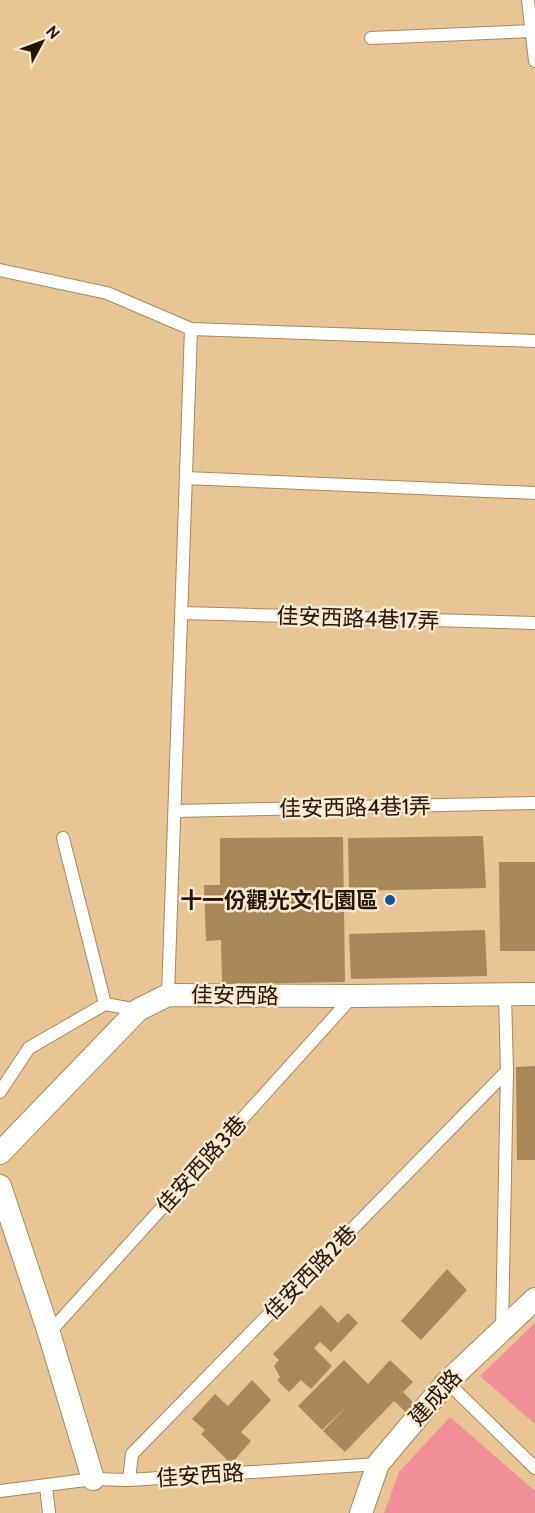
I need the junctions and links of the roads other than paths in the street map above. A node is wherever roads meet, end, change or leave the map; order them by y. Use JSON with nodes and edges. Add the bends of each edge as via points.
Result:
{"nodes":[{"id":1,"x":528,"y":0,"type":"edge"},
{"id":2,"x":531,"y":31,"type":"junction"},
{"id":3,"x":371,"y":38,"type":"dead end"},
{"id":4,"x":535,"y":61,"type":"edge"},
{"id":5,"x":0,"y":270,"type":"edge"},
{"id":6,"x":191,"y":329,"type":"junction"},
{"id":7,"x":535,"y":341,"type":"edge"},
{"id":8,"x":186,"y":478,"type":"junction"},
{"id":9,"x":535,"y":493,"type":"edge"},
{"id":10,"x":182,"y":613,"type":"junction"},
{"id":11,"x":535,"y":623,"type":"edge"},
{"id":12,"x":535,"y":802,"type":"edge"},
{"id":13,"x":175,"y":811,"type":"junction"},
{"id":14,"x":63,"y":838,"type":"dead end"},
{"id":15,"x":168,"y":994,"type":"junction"},
{"id":16,"x":505,"y":994,"type":"junction"},
{"id":17,"x":535,"y":994,"type":"edge"},
{"id":18,"x":353,"y":996,"type":"junction"},
{"id":19,"x":105,"y":1004,"type":"junction"},
{"id":20,"x":138,"y":1010,"type":"junction"},
{"id":21,"x":507,"y":1071,"type":"junction"},
{"id":22,"x":0,"y":1092,"type":"edge"},
{"id":23,"x":0,"y":1153,"type":"edge"},
{"id":24,"x":0,"y":1186,"type":"edge"},
{"id":25,"x":535,"y":1299,"type":"edge"},
{"id":26,"x":502,"y":1329,"type":"junction"},
{"id":27,"x":49,"y":1332,"type":"junction"},
{"id":28,"x":447,"y":1382,"type":"junction"},
{"id":29,"x":378,"y":1464,"type":"junction"},
{"id":30,"x":535,"y":1468,"type":"edge"},
{"id":31,"x":93,"y":1479,"type":"junction"},
{"id":32,"x":129,"y":1480,"type":"junction"},
{"id":33,"x":46,"y":1486,"type":"junction"},
{"id":34,"x":0,"y":1491,"type":"edge"},
{"id":35,"x":49,"y":1513,"type":"edge"},
{"id":36,"x":361,"y":1513,"type":"edge"}],
"edges":[{"from":1,"to":2,"type":"lane"},
{"from":2,"to":3,"type":"lane"},
{"from":2,"to":4,"type":"lane"},
{"from":5,"to":6,"type":"lane","via":[[107,293]]},
{"from":6,"to":7,"type":"lane"},
{"from":6,"to":8,"type":"lane"},
{"from":8,"to":9,"type":"lane"},
{"from":8,"to":10,"type":"lane"},
{"from":10,"to":11,"type":"lane","name":"佳安西路4巷17弄"},
{"from":10,"to":13,"type":"lane"},
{"from":12,"to":13,"type":"lane","name":"佳安西路4巷1弄"},
{"from":13,"to":15,"type":"lane"},
{"from":14,"to":19,"type":"lane"},
{"from":15,"to":18,"type":"street","name":"佳安西路"},
{"from":15,"to":20,"type":"street","name":"佳安西路"},
{"from":16,"to":17,"type":"street","name":"佳安西路"},
{"from":16,"to":18,"type":"street","name":"佳安西路"},
{"from":16,"to":21,"type":"lane"},
{"from":18,"to":27,"type":"lane","name":"佳安西路3巷"},
{"from":19,"to":20,"type":"lane"},
{"from":19,"to":22,"type":"lane","via":[[29,1048]]},
{"from":20,"to":23,"type":"street","name":"佳安西路"},
{"from":21,"to":26,"type":"lane"},
{"from":21,"to":32,"type":"lane","name":"佳安西路2巷","via":[[132,1454]]},
{"from":24,"to":27,"type":"street"},
{"from":25,"to":26,"type":"street","name":"建成路"},
{"from":26,"to":28,"type":"street","name":"建成路"},
{"from":27,"to":31,"type":"street"},
{"from":28,"to":29,"type":"street","name":"建成路"},
{"from":28,"to":30,"type":"lane"},
{"from":29,"to":32,"type":"lane","name":"佳安西路"},
{"from":29,"to":36,"type":"street","name":"建成路"},
{"from":31,"to":32,"type":"lane","name":"佳安西路"},
{"from":31,"to":33,"type":"lane","name":"佳安西路"},
{"from":33,"to":34,"type":"lane","name":"佳安西路"},
{"from":33,"to":35,"type":"lane"}]}
